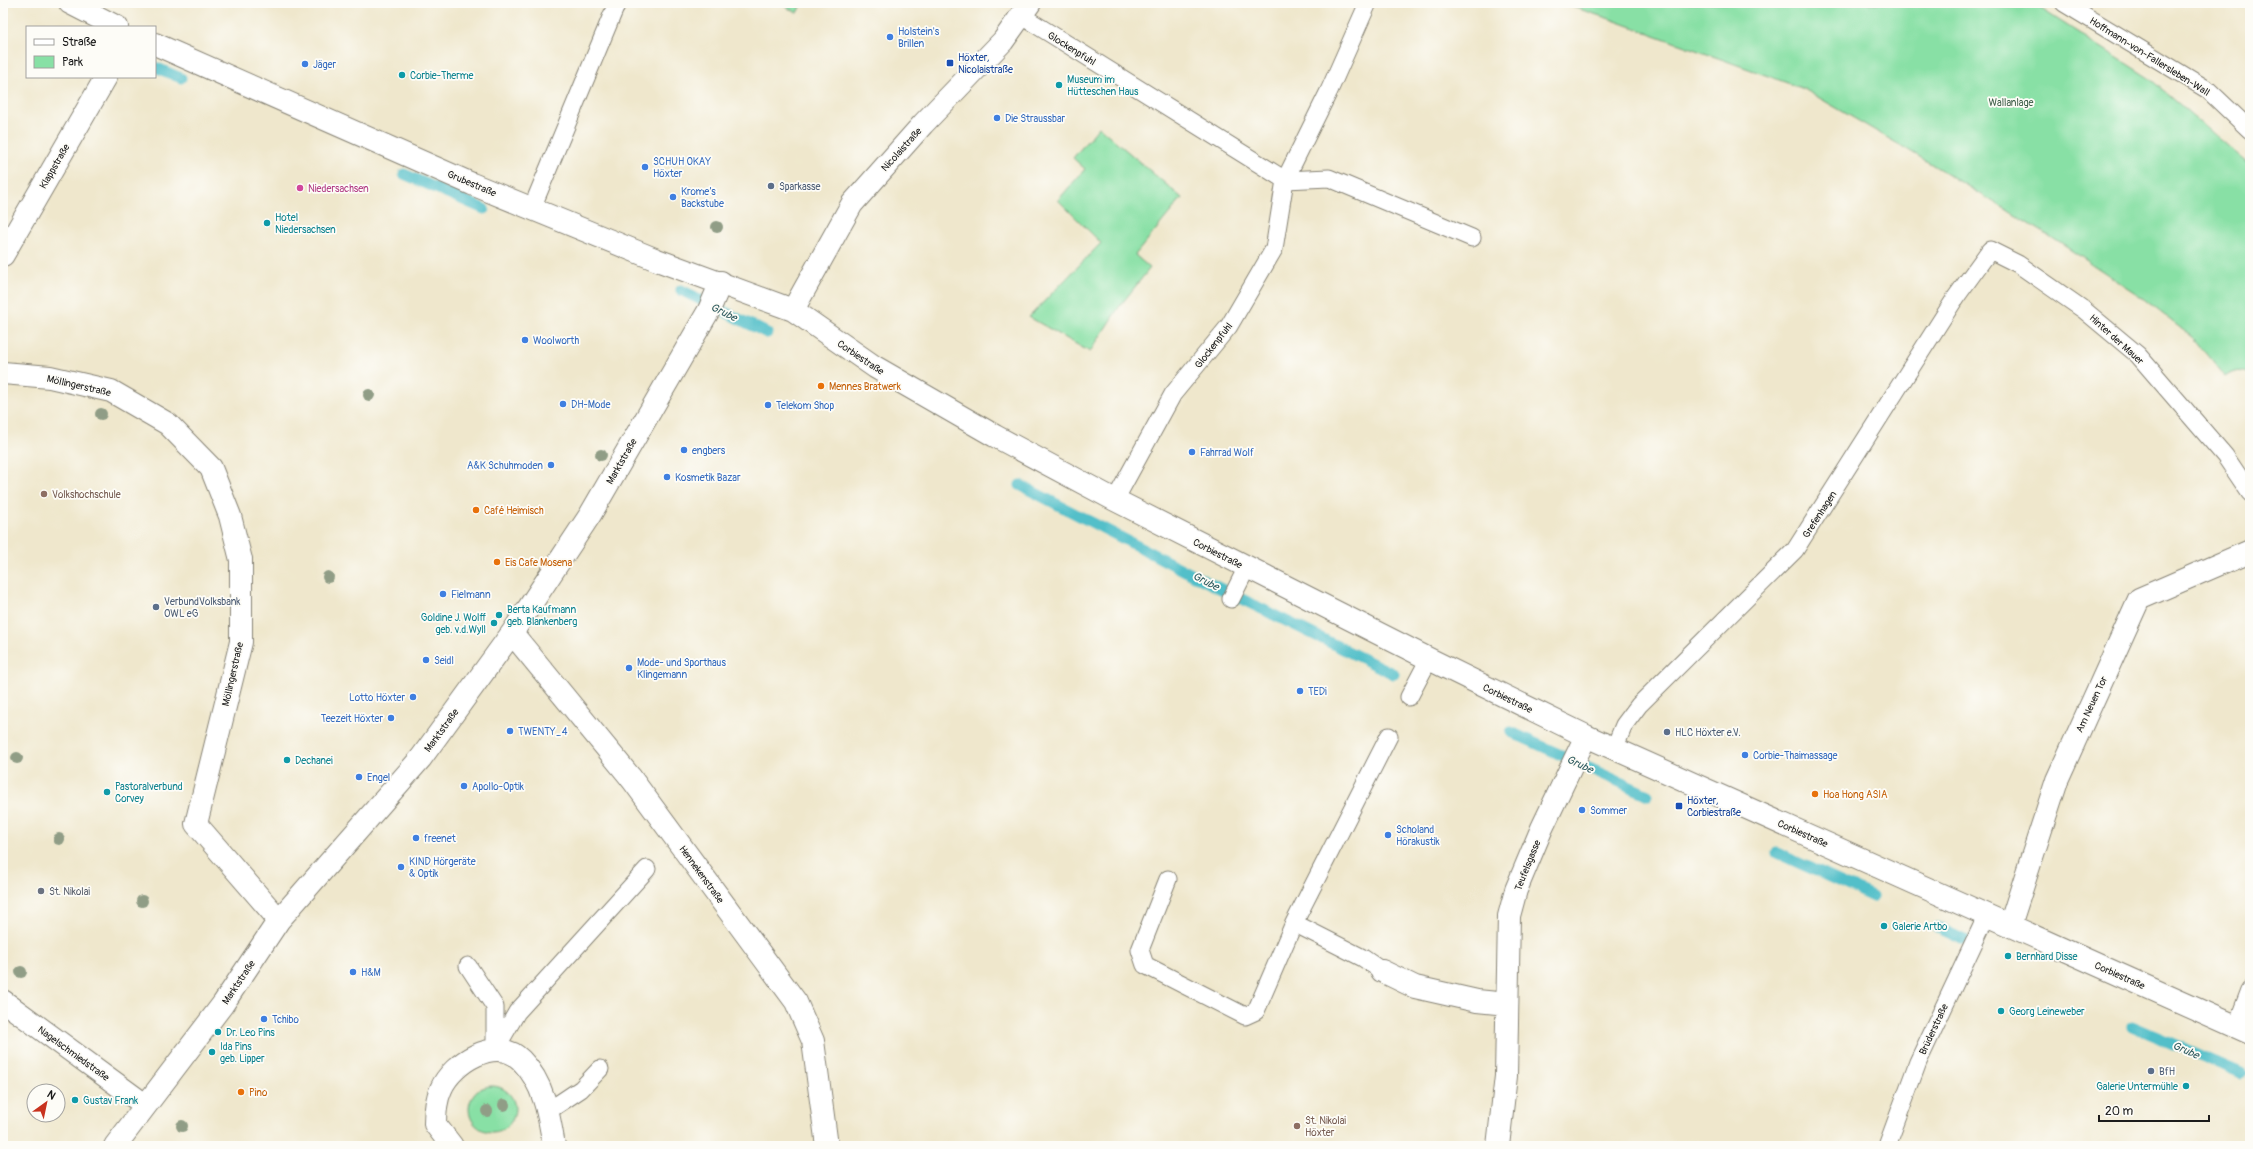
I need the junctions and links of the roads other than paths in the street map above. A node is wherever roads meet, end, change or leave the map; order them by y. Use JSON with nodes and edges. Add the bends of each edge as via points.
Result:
{"nodes":[{"id":1,"x":616,"y":3,"type":"edge"},
{"id":2,"x":1368,"y":3,"type":"edge"},
{"id":3,"x":2064,"y":3,"type":"edge"},
{"id":4,"x":74,"y":4,"type":"edge"},
{"id":5,"x":1026,"y":10,"type":"edge"},
{"id":6,"x":115,"y":26,"type":"edge"},
{"id":7,"x":156,"y":44,"type":"edge"},
{"id":8,"x":105,"y":78,"type":"edge"},
{"id":9,"x":2250,"y":130,"type":"edge"},
{"id":10,"x":1285,"y":180,"type":"junction"},
{"id":11,"x":532,"y":208,"type":"junction"},
{"id":12,"x":1472,"y":238,"type":"dead end"},
{"id":13,"x":1990,"y":250,"type":"joint"},
{"id":14,"x":3,"y":255,"type":"edge"},
{"id":15,"x":714,"y":297,"type":"junction"},
{"id":16,"x":793,"y":310,"type":"junction"},
{"id":17,"x":3,"y":373,"type":"edge"},
{"id":18,"x":2250,"y":493,"type":"edge"},
{"id":19,"x":1115,"y":500,"type":"junction"},
{"id":20,"x":2250,"y":551,"type":"edge"},
{"id":21,"x":1247,"y":567,"type":"junction"},
{"id":22,"x":1233,"y":595,"type":"dead end"},
{"id":23,"x":512,"y":633,"type":"junction"},
{"id":24,"x":1429,"y":659,"type":"junction"},
{"id":25,"x":1409,"y":697,"type":"dead end"},
{"id":26,"x":1389,"y":736,"type":"dead end"},
{"id":27,"x":1586,"y":736,"type":"junction"},
{"id":28,"x":1614,"y":749,"type":"junction"},
{"id":29,"x":647,"y":869,"type":"dead end"},
{"id":30,"x":1168,"y":879,"type":"dead end"},
{"id":31,"x":1987,"y":915,"type":"junction"},
{"id":32,"x":279,"y":920,"type":"junction"},
{"id":33,"x":1294,"y":923,"type":"junction"},
{"id":34,"x":2010,"y":925,"type":"junction"},
{"id":35,"x":468,"y":966,"type":"dead end"},
{"id":36,"x":1382,"y":971,"type":"joint"},
{"id":37,"x":2250,"y":990,"type":"edge"},
{"id":38,"x":3,"y":1001,"type":"edge"},
{"id":39,"x":1507,"y":1004,"type":"junction"},
{"id":40,"x":2243,"y":1030,"type":"edge"},
{"id":41,"x":495,"y":1050,"type":"junction"},
{"id":42,"x":600,"y":1069,"type":"dead end"},
{"id":43,"x":145,"y":1105,"type":"junction"},
{"id":44,"x":548,"y":1111,"type":"junction"},
{"id":45,"x":115,"y":1146,"type":"edge"},
{"id":46,"x":452,"y":1146,"type":"edge"},
{"id":47,"x":554,"y":1146,"type":"edge"},
{"id":48,"x":827,"y":1146,"type":"edge"},
{"id":49,"x":1498,"y":1146,"type":"edge"},
{"id":50,"x":1886,"y":1146,"type":"edge"}],
"edges":[{"from":1,"to":11,"type":"lane"},
{"from":2,"to":10,"type":"lane","name":"Glockenpfuhl"},
{"from":3,"to":9,"type":"lane","name":"Hoffmann-von-Fallersleben-Wall","via":[[2208,90]]},
{"from":4,"to":6,"type":"street"},
{"from":5,"to":10,"type":"lane","name":"Glockenpfuhl"},
{"from":5,"to":16,"type":"street","name":"Nicolaistraße","via":[[1003,41],[923,124],[852,204]]},
{"from":7,"to":11,"type":"street","name":"Grubestraße"},
{"from":8,"to":14,"type":"street","name":"Klappstraße"},
{"from":10,"to":12,"type":"lane","via":[[1329,178]]},
{"from":10,"to":19,"type":"lane","name":"Glockenpfuhl","via":[[1274,249],[1229,326],[1173,394]]},
{"from":11,"to":15,"type":"street","name":"Grubestraße","via":[[657,260]]},
{"from":13,"to":18,"type":"lane","name":"Hinter der Mauer","via":[[2018,264],[2066,297],[2138,355],[2225,456]]},
{"from":13,"to":28,"type":"lane","name":"Grefenhagen","via":[[1956,297],[1795,550],[1639,705],[1624,725]]},
{"from":15,"to":16,"type":"street","name":"Grubestraße"},
{"from":15,"to":23,"type":"street","name":"Marktstraße","via":[[590,515]]},
{"from":16,"to":19,"type":"street","name":"Corbiestraße","via":[[875,367],[995,436]]},
{"from":17,"to":32,"type":"street","name":"Möllingerstraße","via":[[50,378],[111,391],[168,424],[211,468],[230,516],[241,560],[241,642],[196,824]]},
{"from":19,"to":21,"type":"street","name":"Corbiestraße"},
{"from":20,"to":34,"type":"street","name":"Am Neuen Tor","via":[[2139,599],[2057,780]]},
{"from":21,"to":22,"type":"lane"},
{"from":21,"to":24,"type":"street","name":"Corbiestraße"},
{"from":23,"to":32,"type":"street","name":"Marktstraße","via":[[421,758]]},
{"from":23,"to":48,"type":"street","name":"Hennekenstraße","via":[[631,778],[796,1002],[813,1041]]},
{"from":24,"to":25,"type":"lane"},
{"from":24,"to":27,"type":"street","name":"Corbiestraße"},
{"from":26,"to":33,"type":"lane"},
{"from":27,"to":28,"type":"street","name":"Corbiestraße"},
{"from":27,"to":39,"type":"street","name":"Teufelsgasse","via":[[1516,890],[1509,916]]},
{"from":28,"to":31,"type":"street","name":"Corbiestraße"},
{"from":29,"to":41,"type":"lane","via":[[517,1012]]},
{"from":30,"to":33,"type":"lane","via":[[1140,950],[1145,965],[1245,1016],[1256,1011]]},
{"from":31,"to":34,"type":"street","name":"Corbiestraße"},
{"from":31,"to":50,"type":"lane","name":"Brüderstraße","via":[[1918,1062]]},
{"from":32,"to":43,"type":"street","name":"Marktstraße","via":[[223,1004]]},
{"from":33,"to":36,"type":"lane","via":[[1363,958]]},
{"from":34,"to":40,"type":"street","name":"Corbiestraße"},
{"from":35,"to":41,"type":"lane","via":[[495,1007]]},
{"from":36,"to":39,"type":"street","via":[[1415,987],[1477,1001]]},
{"from":37,"to":40,"type":"lane"},
{"from":38,"to":43,"type":"street","name":"Nagelschmiedstraße"},
{"from":39,"to":49,"type":"street","name":"Teufelsgasse","via":[[1506,1076]]},
{"from":41,"to":44,"type":"street","via":[[520,1058],[536,1081]]},
{"from":41,"to":46,"type":"street","via":[[474,1056],[459,1066],[449,1075],[441,1088],[435,1124]]},
{"from":42,"to":44,"type":"lane","via":[[580,1089]]},
{"from":43,"to":45,"type":"street","name":"Marktstraße"},
{"from":44,"to":47,"type":"street"}]}
